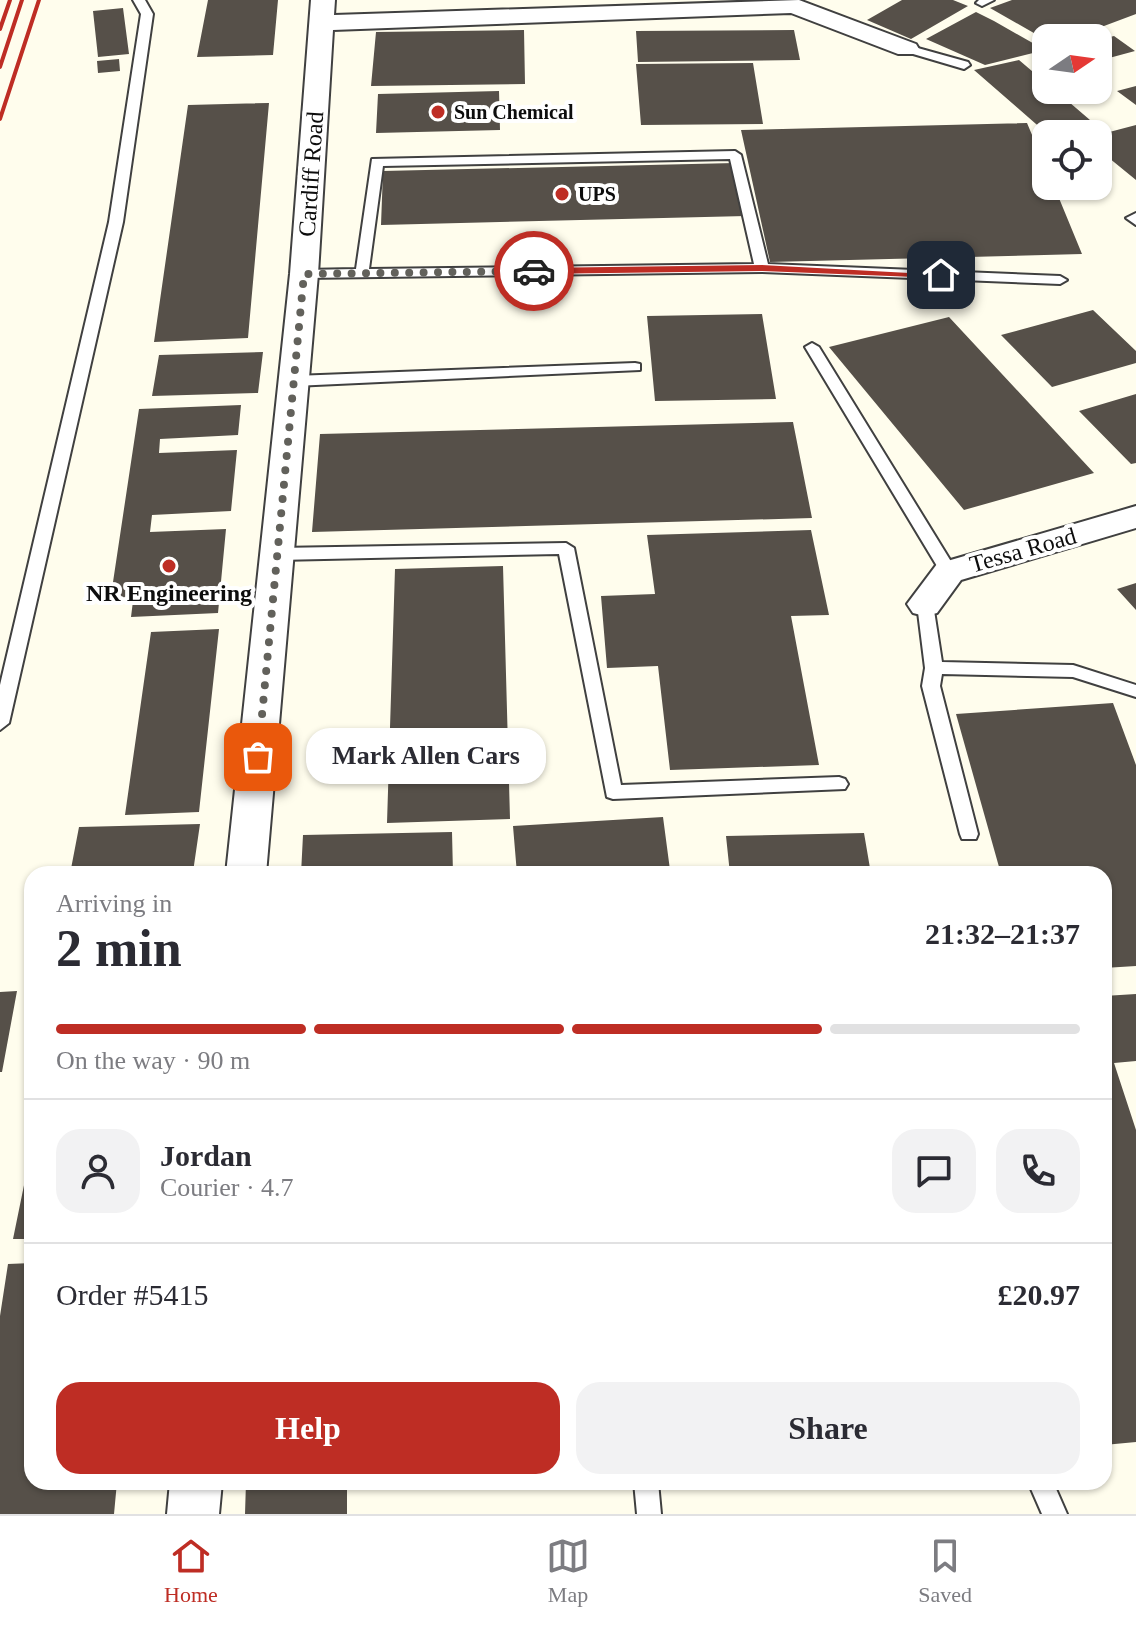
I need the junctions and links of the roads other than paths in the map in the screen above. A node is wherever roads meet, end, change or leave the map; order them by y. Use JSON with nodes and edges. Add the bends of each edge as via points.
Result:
{"nodes":[{"id":1,"x":139,"y":0,"type":"edge"},
{"id":2,"x":322,"y":11,"type":"edge"},
{"id":3,"x":907,"y":49,"type":"joint"},
{"id":4,"x":964,"y":65,"type":"dead end"},
{"id":5,"x":762,"y":268,"type":"junction"},
{"id":6,"x":362,"y":273,"type":"junction"},
{"id":7,"x":304,"y":274,"type":"junction"},
{"id":8,"x":1060,"y":280,"type":"dead end"},
{"id":9,"x":812,"y":347,"type":"dead end"},
{"id":10,"x":635,"y":367,"type":"dead end"},
{"id":11,"x":294,"y":381,"type":"junction"},
{"id":12,"x":1136,"y":517,"type":"edge"},
{"id":13,"x":278,"y":554,"type":"junction"},
{"id":14,"x":949,"y":572,"type":"junction"},
{"id":15,"x":925,"y":604,"type":"joint"},
{"id":16,"x":934,"y":668,"type":"junction"},
{"id":17,"x":1136,"y":691,"type":"edge"},
{"id":18,"x":0,"y":723,"type":"edge"},
{"id":19,"x":839,"y":784,"type":"dead end"},
{"id":20,"x":969,"y":834,"type":"dead end"},
{"id":21,"x":247,"y":866,"type":"edge"},
{"id":22,"x":195,"y":1490,"type":"edge"},
{"id":23,"x":647,"y":1490,"type":"edge"},
{"id":24,"x":1044,"y":1490,"type":"edge"},
{"id":25,"x":193,"y":1514,"type":"edge"},
{"id":26,"x":649,"y":1514,"type":"edge"},
{"id":27,"x":1055,"y":1514,"type":"edge"}],
"edges":[{"from":1,"to":18,"type":"lane","via":[[147,14],[116,222]]},
{"from":2,"to":3,"type":"street","via":[[794,6]]},
{"from":2,"to":7,"type":"street","name":"Cardiff Road"},
{"from":3,"to":4,"type":"lane"},
{"from":5,"to":6,"type":"lane"},
{"from":5,"to":6,"type":"lane","via":[[735,155],[377,162]]},
{"from":5,"to":8,"type":"lane"},
{"from":6,"to":7,"type":"lane"},
{"from":7,"to":11,"type":"street","name":"Cardiff Road"},
{"from":9,"to":14,"type":"lane"},
{"from":10,"to":11,"type":"lane"},
{"from":11,"to":13,"type":"street","name":"Cardiff Road"},
{"from":12,"to":14,"type":"street","name":"Tessa Road"},
{"from":13,"to":19,"type":"lane","via":[[566,548],[613,792]]},
{"from":13,"to":21,"type":"street","name":"Cardiff Road"},
{"from":14,"to":15,"type":"street","name":"Tessa Road"},
{"from":15,"to":16,"type":"lane"},
{"from":16,"to":17,"type":"lane","via":[[1073,671]]},
{"from":16,"to":20,"type":"lane","via":[[931,686]]},
{"from":22,"to":25,"type":"street"},
{"from":23,"to":26,"type":"lane"},
{"from":24,"to":27,"type":"lane"}]}
